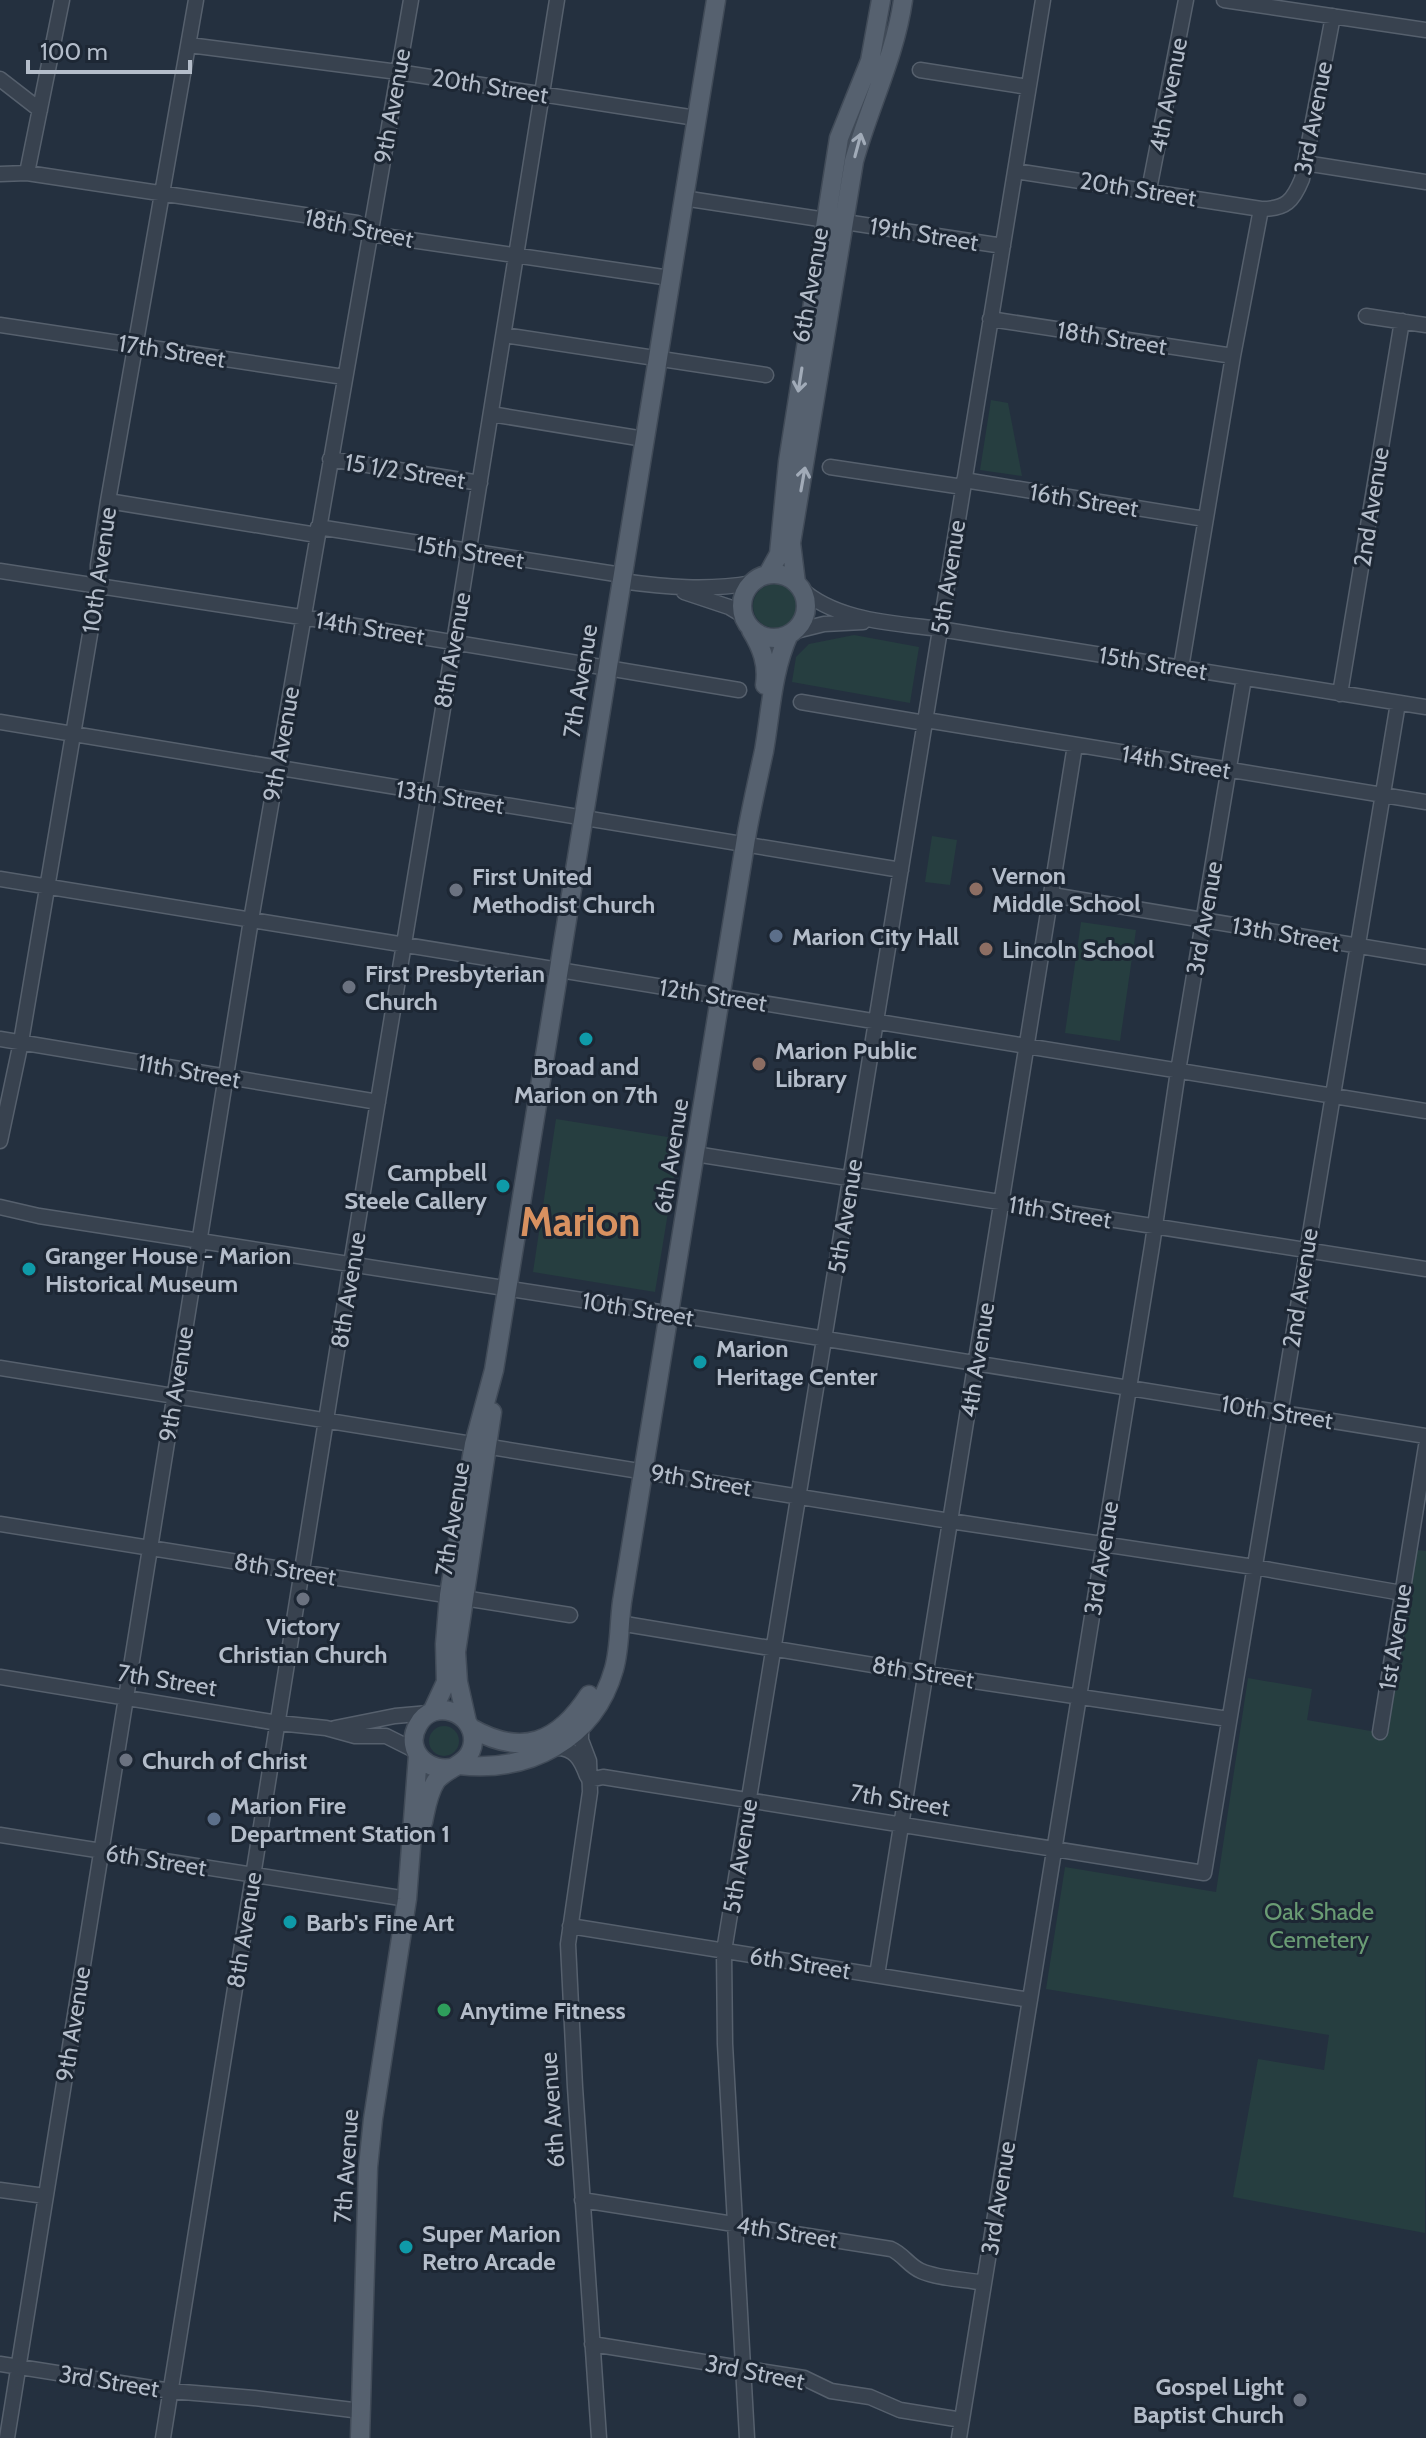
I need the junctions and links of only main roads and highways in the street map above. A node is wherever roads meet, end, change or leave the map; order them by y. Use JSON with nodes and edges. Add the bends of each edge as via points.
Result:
{"nodes":[{"id":1,"x":716,"y":0,"type":"edge"},
{"id":2,"x":881,"y":0,"type":"edge"},
{"id":3,"x":903,"y":0,"type":"edge"},
{"id":4,"x":836,"y":221,"type":"junction"},
{"id":5,"x":760,"y":579,"type":"junction"},
{"id":6,"x":798,"y":585,"type":"junction"},
{"id":7,"x":746,"y":620,"type":"junction"},
{"id":8,"x":791,"y":633,"type":"junction"},
{"id":9,"x":754,"y":791,"type":"junction"},
{"id":10,"x":456,"y":1596,"type":"junction"},
{"id":11,"x":619,"y":1623,"type":"junction"},
{"id":12,"x":431,"y":1713,"type":"junction"},
{"id":13,"x":469,"y":1725,"type":"junction"},
{"id":14,"x":417,"y":1753,"type":"junction"},
{"id":15,"x":461,"y":1766,"type":"junction"},
{"id":16,"x":420,"y":1815,"type":"junction"},
{"id":17,"x":360,"y":2438,"type":"edge"}],
"edges":[{"from":1,"to":10,"type":"main road","name":"7th Avenue"},
{"from":2,"to":4,"type":"main road","name":"6th Avenue","via":[[870,61],[839,138]]},
{"from":4,"to":3,"type":"main road","name":"6th Avenue","one_way":true},
{"from":4,"to":5,"type":"main road","name":"6th Avenue","one_way":true,"via":[[788,462],[779,554]]},
{"from":6,"to":4,"type":"main road","name":"6th Avenue","one_way":true,"via":[[791,543]]},
{"from":5,"to":6,"type":"main road","via":[[780,574]]},
{"from":5,"to":7,"type":"main road","via":[[744,595]]},
{"from":6,"to":8,"type":"main road","via":[[806,608]]},
{"from":7,"to":8,"type":"main road","via":[[766,637]]},
{"from":7,"to":9,"type":"main road","name":"6th Avenue","via":[[767,671]]},
{"from":8,"to":9,"type":"main road","name":"6th Avenue","via":[[777,667]]},
{"from":9,"to":11,"type":"main road","name":"6th Avenue"},
{"from":10,"to":12,"type":"main road","name":"7th Avenue","via":[[445,1644],[446,1682]]},
{"from":10,"to":13,"type":"main road","name":"7th Avenue","via":[[456,1666]]},
{"from":11,"to":13,"type":"main road","name":"6th Avenue","via":[[587,1698],[542,1741],[494,1739]]},
{"from":11,"to":15,"type":"main road","name":"6th Avenue","via":[[614,1668],[581,1726],[555,1748],[520,1762]]},
{"from":12,"to":13,"type":"main road","via":[[454,1712]]},
{"from":12,"to":14,"type":"main road","via":[[415,1732]]},
{"from":13,"to":15,"type":"main road","via":[[472,1746]]},
{"from":14,"to":15,"type":"main road","via":[[435,1768]]},
{"from":14,"to":16,"type":"main road","name":"7th Avenue"},
{"from":15,"to":16,"type":"main road"},
{"from":16,"to":17,"type":"main road","name":"7th Avenue","via":[[371,2136]]}]}
